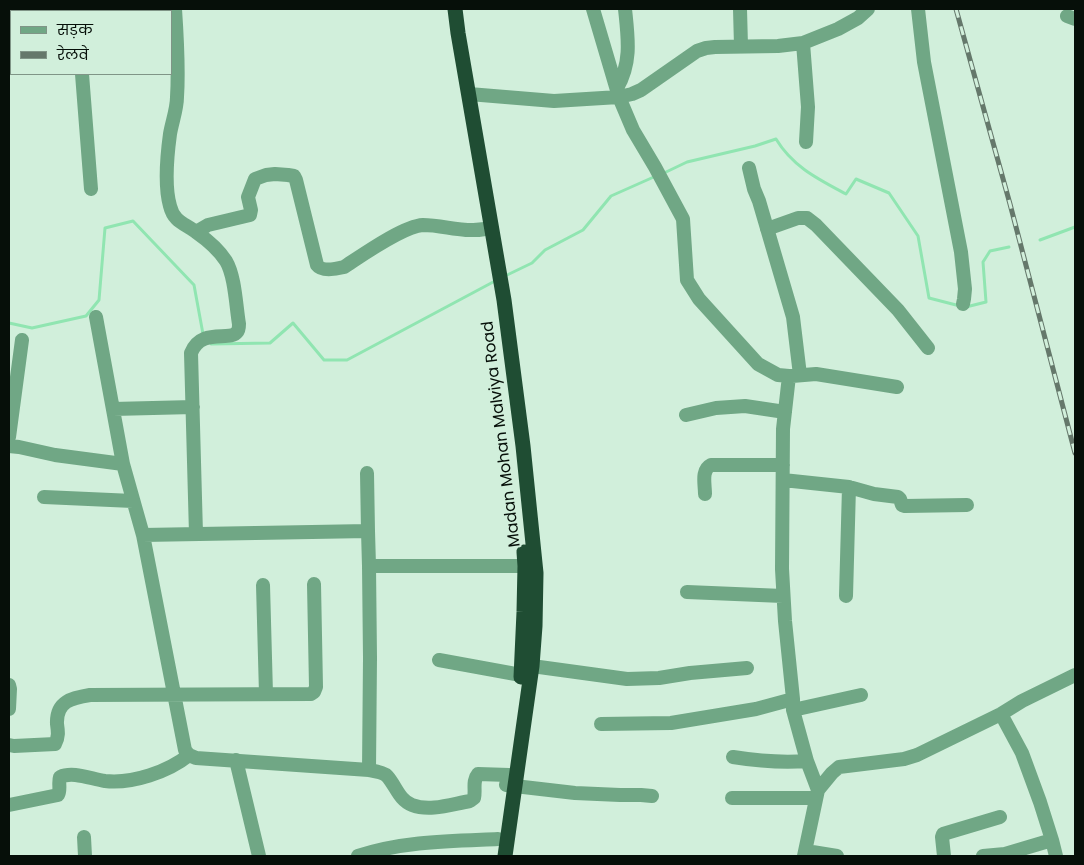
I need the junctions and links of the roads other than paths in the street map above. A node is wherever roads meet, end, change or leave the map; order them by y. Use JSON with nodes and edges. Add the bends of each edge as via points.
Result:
{"nodes":[{"id":1,"x":175,"y":9,"type":"edge"},
{"id":2,"x":446,"y":9,"type":"edge"},
{"id":3,"x":455,"y":9,"type":"edge"},
{"id":4,"x":593,"y":9,"type":"edge"},
{"id":5,"x":625,"y":9,"type":"edge"},
{"id":6,"x":740,"y":9,"type":"edge"},
{"id":7,"x":868,"y":9,"type":"edge"},
{"id":8,"x":918,"y":9,"type":"edge"},
{"id":9,"x":803,"y":43,"type":"junction"},
{"id":10,"x":741,"y":46,"type":"junction"},
{"id":11,"x":82,"y":75,"type":"edge"},
{"id":12,"x":618,"y":93,"type":"junction"},
{"id":13,"x":469,"y":94,"type":"junction"},
{"id":14,"x":806,"y":142,"type":"dead end"},
{"id":15,"x":749,"y":168,"type":"dead end"},
{"id":16,"x":91,"y":189,"type":"dead end"},
{"id":17,"x":485,"y":229,"type":"junction"},
{"id":18,"x":767,"y":229,"type":"junction"},
{"id":19,"x":196,"y":232,"type":"junction"},
{"id":20,"x":495,"y":269,"type":"junction"},
{"id":21,"x":500,"y":302,"type":"junction"},
{"id":22,"x":963,"y":304,"type":"dead end"},
{"id":23,"x":96,"y":317,"type":"dead end"},
{"id":24,"x":22,"y":340,"type":"dead end"},
{"id":25,"x":928,"y":348,"type":"dead end"},
{"id":26,"x":794,"y":376,"type":"junction"},
{"id":27,"x":897,"y":387,"type":"dead end"},
{"id":28,"x":193,"y":407,"type":"junction"},
{"id":29,"x":113,"y":409,"type":"junction"},
{"id":30,"x":785,"y":412,"type":"junction"},
{"id":31,"x":686,"y":415,"type":"dead end"},
{"id":32,"x":9,"y":437,"type":"edge"},
{"id":33,"x":9,"y":446,"type":"edge"},
{"id":34,"x":123,"y":464,"type":"junction"},
{"id":35,"x":783,"y":465,"type":"junction"},
{"id":36,"x":367,"y":474,"type":"dead end"},
{"id":37,"x":783,"y":480,"type":"junction"},
{"id":38,"x":849,"y":487,"type":"junction"},
{"id":39,"x":705,"y":494,"type":"dead end"},
{"id":40,"x":44,"y":497,"type":"dead end"},
{"id":41,"x":133,"y":501,"type":"junction"},
{"id":42,"x":967,"y":504,"type":"dead end"},
{"id":43,"x":368,"y":531,"type":"junction"},
{"id":44,"x":196,"y":534,"type":"junction"},
{"id":45,"x":143,"y":535,"type":"junction"},
{"id":46,"x":369,"y":566,"type":"junction"},
{"id":47,"x":525,"y":566,"type":"junction"},
{"id":48,"x":314,"y":584,"type":"dead end"},
{"id":49,"x":263,"y":585,"type":"dead end"},
{"id":50,"x":687,"y":592,"type":"dead end"},
{"id":51,"x":784,"y":596,"type":"junction"},
{"id":52,"x":846,"y":596,"type":"dead end"},
{"id":53,"x":439,"y":660,"type":"dead end"},
{"id":54,"x":747,"y":668,"type":"dead end"},
{"id":55,"x":527,"y":670,"type":"junction"},
{"id":56,"x":1075,"y":675,"type":"edge"},
{"id":57,"x":9,"y":685,"type":"edge"},
{"id":58,"x":266,"y":694,"type":"junction"},
{"id":59,"x":174,"y":695,"type":"junction"},
{"id":60,"x":861,"y":695,"type":"dead end"},
{"id":61,"x":793,"y":704,"type":"junction"},
{"id":62,"x":9,"y":709,"type":"edge"},
{"id":63,"x":1001,"y":714,"type":"junction"},
{"id":64,"x":601,"y":724,"type":"dead end"},
{"id":65,"x":9,"y":745,"type":"edge"},
{"id":66,"x":189,"y":755,"type":"junction"},
{"id":67,"x":733,"y":757,"type":"dead end"},
{"id":68,"x":236,"y":760,"type":"junction"},
{"id":69,"x":808,"y":760,"type":"junction"},
{"id":70,"x":369,"y":770,"type":"junction"},
{"id":71,"x":510,"y":782,"type":"junction"},
{"id":72,"x":817,"y":794,"type":"junction"},
{"id":73,"x":652,"y":796,"type":"dead end"},
{"id":74,"x":732,"y":798,"type":"dead end"},
{"id":75,"x":9,"y":805,"type":"edge"},
{"id":76,"x":1000,"y":817,"type":"dead end"},
{"id":77,"x":84,"y":837,"type":"dead end"},
{"id":78,"x":498,"y":839,"type":"junction"},
{"id":79,"x":1052,"y":840,"type":"junction"},
{"id":80,"x":805,"y":854,"type":"edge"},
{"id":81,"x":85,"y":856,"type":"edge"},
{"id":82,"x":259,"y":856,"type":"edge"},
{"id":83,"x":358,"y":856,"type":"edge"},
{"id":84,"x":496,"y":856,"type":"edge"},
{"id":85,"x":505,"y":856,"type":"edge"},
{"id":86,"x":838,"y":856,"type":"edge"},
{"id":87,"x":944,"y":856,"type":"edge"},
{"id":88,"x":983,"y":856,"type":"edge"},
{"id":89,"x":1056,"y":856,"type":"edge"}],
"edges":[{"from":1,"to":19,"type":"street","via":[[177,98],[170,135],[167,188],[172,215]]},
{"from":2,"to":17,"type":"highway","name":"Madan Mohan Malviya Road"},
{"from":3,"to":13,"type":"highway","name":"Madan Mohan Malviya Road"},
{"from":4,"to":12,"type":"street"},
{"from":5,"to":12,"type":"street","via":[[628,54]]},
{"from":6,"to":10,"type":"street"},
{"from":7,"to":9,"type":"street","via":[[838,29]]},
{"from":8,"to":22,"type":"street","via":[[924,62],[961,252],[965,289]]},
{"from":9,"to":10,"type":"street"},
{"from":9,"to":14,"type":"street","via":[[808,107]]},
{"from":10,"to":12,"type":"street","via":[[706,48],[641,90],[632,94]]},
{"from":11,"to":16,"type":"street"},
{"from":12,"to":13,"type":"street","via":[[554,101]]},
{"from":12,"to":26,"type":"street","via":[[633,130],[683,219],[687,280],[691,287],[758,364],[778,375]]},
{"from":13,"to":20,"type":"highway","name":"Madan Mohan Malviya Road"},
{"from":15,"to":18,"type":"street"},
{"from":17,"to":19,"type":"street","via":[[467,231],[420,225],[344,267],[322,269],[317,265],[296,180],[294,176],[275,174],[253,182],[248,197],[250,215],[208,225]]},
{"from":17,"to":20,"type":"highway","name":"Madan Mohan Malviya Road"},
{"from":18,"to":25,"type":"street","via":[[807,218],[898,310]]},
{"from":18,"to":26,"type":"street","via":[[793,317]]},
{"from":19,"to":28,"type":"street","via":[[227,262],[239,324],[232,336],[205,339],[196,344],[192,353]]},
{"from":20,"to":21,"type":"highway","name":"Madan Mohan Malviya Road"},
{"from":21,"to":47,"type":"highway","name":"Madan Mohan Malviya Road"},
{"from":21,"to":55,"type":"highway","name":"Madan Mohan Malviya Road","via":[[522,438],[536,573],[535,626]]},
{"from":23,"to":29,"type":"street"},
{"from":24,"to":32,"type":"street"},
{"from":26,"to":27,"type":"street","via":[[816,374]]},
{"from":26,"to":30,"type":"street"},
{"from":28,"to":29,"type":"street"},
{"from":28,"to":44,"type":"street"},
{"from":29,"to":34,"type":"street"},
{"from":30,"to":31,"type":"street","via":[[745,406]]},
{"from":30,"to":35,"type":"street"},
{"from":33,"to":34,"type":"street"},
{"from":34,"to":41,"type":"street"},
{"from":35,"to":37,"type":"street"},
{"from":35,"to":39,"type":"street","via":[[710,465],[705,472]]},
{"from":36,"to":43,"type":"street"},
{"from":37,"to":38,"type":"street"},
{"from":37,"to":51,"type":"street"},
{"from":38,"to":42,"type":"street","via":[[898,497],[905,506]]},
{"from":38,"to":52,"type":"street"},
{"from":40,"to":41,"type":"street"},
{"from":41,"to":45,"type":"street"},
{"from":43,"to":44,"type":"street"},
{"from":43,"to":46,"type":"street"},
{"from":44,"to":45,"type":"street"},
{"from":45,"to":59,"type":"street"},
{"from":46,"to":47,"type":"street"},
{"from":46,"to":70,"type":"street"},
{"from":47,"to":55,"type":"highway","name":"Madan Mohan Malviya Road"},
{"from":48,"to":58,"type":"street","via":[[314,692]]},
{"from":49,"to":58,"type":"street"},
{"from":50,"to":51,"type":"street"},
{"from":51,"to":61,"type":"street"},
{"from":53,"to":55,"type":"street"},
{"from":54,"to":55,"type":"street","via":[[627,679]]},
{"from":55,"to":71,"type":"highway","name":"Madan Mohan Malviya Road"},
{"from":56,"to":63,"type":"street","via":[[1022,700]]},
{"from":57,"to":62,"type":"street"},
{"from":58,"to":59,"type":"street"},
{"from":59,"to":65,"type":"street","via":[[90,695],[77,698],[63,704],[59,710],[56,744]]},
{"from":59,"to":66,"type":"street","via":[[185,750]]},
{"from":60,"to":61,"type":"street"},
{"from":61,"to":64,"type":"street","via":[[671,723]]},
{"from":61,"to":69,"type":"street"},
{"from":63,"to":72,"type":"street","via":[[917,756],[839,767]]},
{"from":63,"to":79,"type":"street","via":[[1022,753]]},
{"from":66,"to":68,"type":"street"},
{"from":66,"to":75,"type":"street","via":[[165,770],[127,780],[107,781],[71,774],[62,776],[58,795]]},
{"from":67,"to":69,"type":"street","via":[[761,761]]},
{"from":68,"to":70,"type":"street"},
{"from":68,"to":82,"type":"street"},
{"from":69,"to":72,"type":"street"},
{"from":70,"to":71,"type":"street","via":[[387,776],[402,798],[421,807],[470,801],[474,798],[474,782],[478,774]]},
{"from":71,"to":73,"type":"street","via":[[575,794]]},
{"from":71,"to":78,"type":"highway","name":"Madan Mohan Malviya Road"},
{"from":71,"to":85,"type":"highway","name":"Madan Mohan Malviya Road"},
{"from":72,"to":74,"type":"street"},
{"from":72,"to":80,"type":"street"},
{"from":76,"to":87,"type":"street","via":[[943,834]]},
{"from":77,"to":81,"type":"street"},
{"from":78,"to":83,"type":"street","via":[[420,843]]},
{"from":78,"to":84,"type":"highway","name":"Madan Mohan Malviya Road"},
{"from":79,"to":88,"type":"street","via":[[1005,854]]},
{"from":79,"to":89,"type":"street"},
{"from":80,"to":86,"type":"street"}]}
